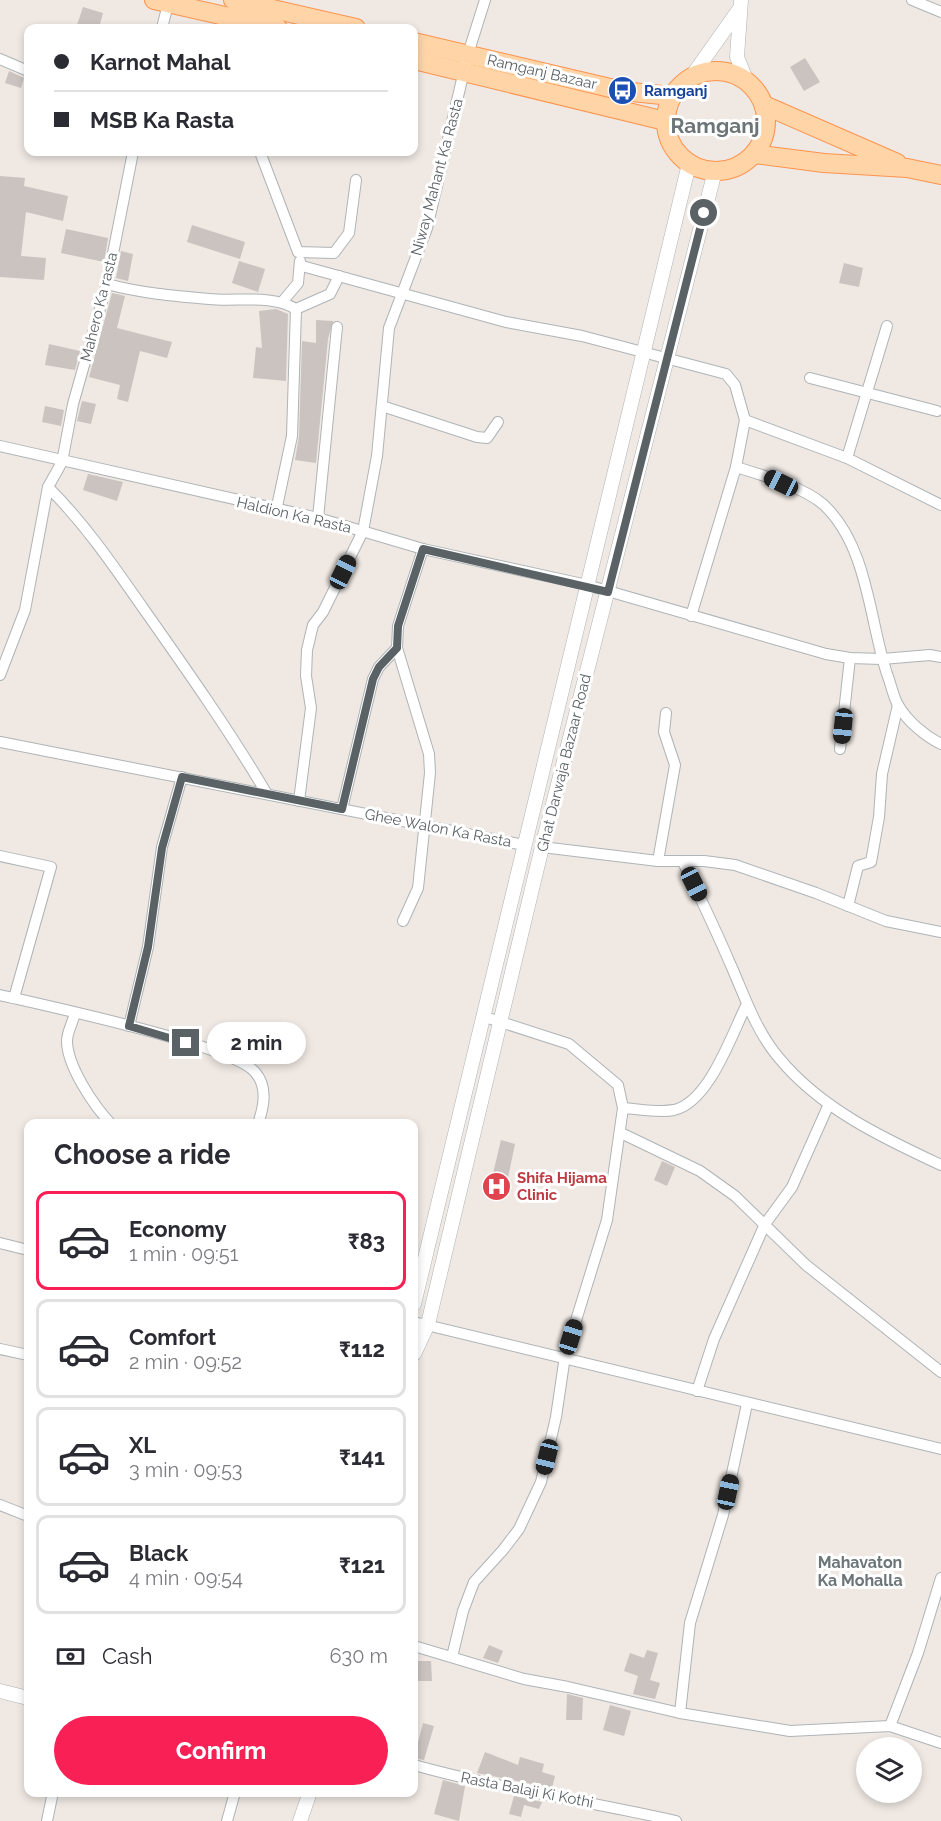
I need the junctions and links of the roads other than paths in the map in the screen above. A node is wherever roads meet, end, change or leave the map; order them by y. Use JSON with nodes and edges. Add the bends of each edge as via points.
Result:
{"nodes":[{"id":1,"x":233,"y":0,"type":"edge"},
{"id":2,"x":485,"y":0,"type":"edge"},
{"id":3,"x":912,"y":0,"type":"edge"},
{"id":4,"x":164,"y":1,"type":"edge"},
{"id":5,"x":739,"y":5,"type":"edge"},
{"id":6,"x":941,"y":12,"type":"edge"},
{"id":7,"x":162,"y":24,"type":"edge"},
{"id":8,"x":261,"y":24,"type":"edge"},
{"id":9,"x":338,"y":24,"type":"edge"},
{"id":10,"x":418,"y":44,"type":"edge"},
{"id":11,"x":0,"y":59,"type":"edge"},
{"id":12,"x":418,"y":60,"type":"edge"},
{"id":13,"x":466,"y":63,"type":"junction"},
{"id":14,"x":24,"y":69,"type":"edge"},
{"id":15,"x":692,"y":76,"type":"junction"},
{"id":16,"x":747,"y":82,"type":"junction"},
{"id":17,"x":671,"y":96,"type":"junction"},
{"id":18,"x":764,"y":105,"type":"junction"},
{"id":19,"x":665,"y":121,"type":"junction"},
{"id":20,"x":754,"y":154,"type":"junction"},
{"id":21,"x":132,"y":156,"type":"edge"},
{"id":22,"x":262,"y":156,"type":"edge"},
{"id":23,"x":689,"y":164,"type":"junction"},
{"id":24,"x":907,"y":168,"type":"junction"},
{"id":25,"x":715,"y":171,"type":"junction"},
{"id":26,"x":941,"y":175,"type":"edge"},
{"id":27,"x":356,"y":180,"type":"dead end"},
{"id":28,"x":298,"y":252,"type":"junction"},
{"id":29,"x":302,"y":266,"type":"junction"},
{"id":30,"x":339,"y":276,"type":"junction"},
{"id":31,"x":107,"y":284,"type":"junction"},
{"id":32,"x":404,"y":294,"type":"junction"},
{"id":33,"x":283,"y":301,"type":"junction"},
{"id":34,"x":296,"y":309,"type":"junction"},
{"id":35,"x":887,"y":326,"type":"dead end"},
{"id":36,"x":336,"y":327,"type":"dead end"},
{"id":37,"x":645,"y":352,"type":"junction"},
{"id":38,"x":665,"y":358,"type":"junction"},
{"id":39,"x":810,"y":378,"type":"dead end"},
{"id":40,"x":867,"y":392,"type":"junction"},
{"id":41,"x":382,"y":406,"type":"junction"},
{"id":42,"x":937,"y":411,"type":"dead end"},
{"id":43,"x":745,"y":420,"type":"junction"},
{"id":44,"x":498,"y":422,"type":"dead end"},
{"id":45,"x":0,"y":446,"type":"edge"},
{"id":46,"x":847,"y":458,"type":"junction"},
{"id":47,"x":62,"y":462,"type":"junction"},
{"id":48,"x":736,"y":467,"type":"junction"},
{"id":49,"x":48,"y":487,"type":"junction"},
{"id":50,"x":941,"y":505,"type":"edge"},
{"id":51,"x":276,"y":511,"type":"junction"},
{"id":52,"x":318,"y":518,"type":"junction"},
{"id":53,"x":363,"y":531,"type":"junction"},
{"id":54,"x":423,"y":549,"type":"junction"},
{"id":55,"x":587,"y":585,"type":"junction"},
{"id":56,"x":608,"y":592,"type":"junction"},
{"id":57,"x":691,"y":616,"type":"junction"},
{"id":58,"x":397,"y":648,"type":"junction"},
{"id":59,"x":941,"y":657,"type":"edge"},
{"id":60,"x":850,"y":658,"type":"junction"},
{"id":61,"x":882,"y":658,"type":"junction"},
{"id":62,"x":0,"y":675,"type":"edge"},
{"id":63,"x":898,"y":705,"type":"junction"},
{"id":64,"x":666,"y":713,"type":"dead end"},
{"id":65,"x":0,"y":742,"type":"edge"},
{"id":66,"x":941,"y":744,"type":"edge"},
{"id":67,"x":840,"y":748,"type":"dead end"},
{"id":68,"x":182,"y":777,"type":"junction"},
{"id":69,"x":267,"y":794,"type":"junction"},
{"id":70,"x":299,"y":801,"type":"junction"},
{"id":71,"x":342,"y":809,"type":"junction"},
{"id":72,"x":425,"y":825,"type":"junction"},
{"id":73,"x":524,"y":845,"type":"junction"},
{"id":74,"x":542,"y":848,"type":"junction"},
{"id":75,"x":0,"y":855,"type":"edge"},
{"id":76,"x":658,"y":861,"type":"junction"},
{"id":77,"x":683,"y":862,"type":"junction"},
{"id":78,"x":848,"y":906,"type":"junction"},
{"id":79,"x":403,"y":921,"type":"dead end"},
{"id":80,"x":941,"y":932,"type":"edge"},
{"id":81,"x":0,"y":995,"type":"edge"},
{"id":82,"x":14,"y":998,"type":"junction"},
{"id":83,"x":746,"y":1006,"type":"junction"},
{"id":84,"x":75,"y":1013,"type":"junction"},
{"id":85,"x":482,"y":1016,"type":"junction"},
{"id":86,"x":501,"y":1021,"type":"junction"},
{"id":87,"x":129,"y":1026,"type":"junction"},
{"id":88,"x":829,"y":1104,"type":"junction"},
{"id":89,"x":623,"y":1108,"type":"junction"},
{"id":90,"x":106,"y":1119,"type":"edge"},
{"id":91,"x":260,"y":1119,"type":"edge"},
{"id":92,"x":621,"y":1133,"type":"junction"},
{"id":93,"x":941,"y":1165,"type":"edge"},
{"id":94,"x":765,"y":1224,"type":"junction"},
{"id":95,"x":0,"y":1243,"type":"edge"},
{"id":96,"x":24,"y":1249,"type":"edge"},
{"id":97,"x":418,"y":1287,"type":"edge"},
{"id":98,"x":418,"y":1323,"type":"edge"},
{"id":99,"x":428,"y":1324,"type":"junction"},
{"id":100,"x":418,"y":1345,"type":"edge"},
{"id":101,"x":0,"y":1349,"type":"edge"},
{"id":102,"x":24,"y":1354,"type":"edge"},
{"id":103,"x":565,"y":1356,"type":"junction"},
{"id":104,"x":941,"y":1372,"type":"edge"},
{"id":105,"x":697,"y":1391,"type":"junction"},
{"id":106,"x":747,"y":1404,"type":"junction"},
{"id":107,"x":941,"y":1449,"type":"edge"},
{"id":108,"x":0,"y":1505,"type":"edge"},
{"id":109,"x":24,"y":1514,"type":"edge"},
{"id":110,"x":941,"y":1578,"type":"edge"},
{"id":111,"x":418,"y":1647,"type":"edge"},
{"id":112,"x":452,"y":1657,"type":"junction"},
{"id":113,"x":0,"y":1691,"type":"edge"},
{"id":114,"x":24,"y":1697,"type":"edge"},
{"id":115,"x":680,"y":1713,"type":"junction"},
{"id":116,"x":891,"y":1726,"type":"junction"},
{"id":117,"x":941,"y":1743,"type":"edge"},
{"id":118,"x":418,"y":1766,"type":"edge"},
{"id":119,"x":52,"y":1797,"type":"edge"},
{"id":120,"x":234,"y":1797,"type":"edge"},
{"id":121,"x":308,"y":1797,"type":"edge"},
{"id":122,"x":47,"y":1821,"type":"edge"},
{"id":123,"x":227,"y":1821,"type":"edge"},
{"id":124,"x":300,"y":1821,"type":"edge"},
{"id":125,"x":676,"y":1821,"type":"edge"}],
"edges":[{"from":1,"to":9,"type":"main road"},
{"from":2,"to":13,"type":"street","name":"Niway Mahant Ka Rasta"},
{"from":3,"to":6,"type":"street"},
{"from":4,"to":7,"type":"street"},
{"from":4,"to":8,"type":"main road"},
{"from":5,"to":15,"type":"street"},
{"from":5,"to":16,"type":"street","via":[[737,57]]},
{"from":10,"to":13,"type":"main road","name":"Ramganj Bazaar"},
{"from":11,"to":14,"type":"street"},
{"from":12,"to":13,"type":"main road","name":"Ramganj Bazaar"},
{"from":13,"to":17,"type":"main road","name":"Ramganj Bazaar"},
{"from":13,"to":19,"type":"main road","name":"Ramganj Bazaar"},
{"from":13,"to":32,"type":"street","name":"Niway Mahant Ka Rasta","via":[[427,228]]},
{"from":15,"to":16,"type":"main road","via":[[712,70],[731,73]]},
{"from":15,"to":17,"type":"main road"},
{"from":16,"to":18,"type":"main road"},
{"from":17,"to":19,"type":"main road"},
{"from":18,"to":20,"type":"main road","via":[[765,133]]},
{"from":18,"to":24,"type":"main road"},
{"from":19,"to":23,"type":"main road","via":[[671,145]]},
{"from":20,"to":24,"type":"main road"},
{"from":20,"to":25,"type":"main road","via":[[736,166]]},
{"from":21,"to":31,"type":"street","name":"Mahero Ka rasta"},
{"from":22,"to":28,"type":"street"},
{"from":23,"to":25,"type":"main road"},
{"from":23,"to":37,"type":"street"},
{"from":24,"to":26,"type":"main road"},
{"from":25,"to":38,"type":"street","name":"Ghat Darwaja Bazaar Road"},
{"from":27,"to":28,"type":"street","via":[[349,233],[334,253]]},
{"from":28,"to":29,"type":"street"},
{"from":29,"to":30,"type":"street"},
{"from":29,"to":33,"type":"street","via":[[298,283]]},
{"from":30,"to":32,"type":"street"},
{"from":30,"to":34,"type":"street","via":[[330,294]]},
{"from":31,"to":33,"type":"street","via":[[134,291],[211,299]]},
{"from":31,"to":47,"type":"street","name":"Mahero Ka rasta","via":[[73,404]]},
{"from":32,"to":37,"type":"street","via":[[506,322]]},
{"from":32,"to":41,"type":"street","name":"Niway Mahant Ka Rasta","via":[[389,328]]},
{"from":33,"to":34,"type":"street"},
{"from":34,"to":51,"type":"street","via":[[292,436]]},
{"from":35,"to":40,"type":"street"},
{"from":36,"to":52,"type":"street"},
{"from":37,"to":38,"type":"street"},
{"from":37,"to":55,"type":"street"},
{"from":38,"to":43,"type":"street","via":[[732,378]]},
{"from":38,"to":56,"type":"street","name":"Ghat Darwaja Bazaar Road"},
{"from":39,"to":40,"type":"street"},
{"from":40,"to":42,"type":"street"},
{"from":40,"to":46,"type":"street"},
{"from":41,"to":44,"type":"street","via":[[477,437],[488,438]]},
{"from":41,"to":53,"type":"street","name":"Niway Mahant Ka Rasta"},
{"from":43,"to":46,"type":"street"},
{"from":43,"to":48,"type":"street"},
{"from":45,"to":47,"type":"street","name":"Haldion Ka Rasta"},
{"from":46,"to":50,"type":"street"},
{"from":47,"to":49,"type":"street","name":"Mahero Ka rasta"},
{"from":47,"to":51,"type":"street","name":"Haldion Ka Rasta"},
{"from":48,"to":57,"type":"street"},
{"from":48,"to":61,"type":"street","via":[[768,476],[813,498],[838,521],[854,547]]},
{"from":49,"to":62,"type":"street","name":"Mahero Ka rasta","via":[[25,610]]},
{"from":49,"to":69,"type":"street","via":[[76,514],[112,561]]},
{"from":51,"to":52,"type":"street","name":"Haldion Ka Rasta"},
{"from":52,"to":53,"type":"street","name":"Haldion Ka Rasta"},
{"from":53,"to":54,"type":"street","name":"Haldion Ka Rasta"},
{"from":53,"to":70,"type":"street","name":"Niway Mahant Ka Rasta","via":[[311,634],[306,676],[311,708]]},
{"from":54,"to":55,"type":"street","name":"Haldion Ka Rasta"},
{"from":54,"to":58,"type":"street","via":[[398,626]]},
{"from":55,"to":56,"type":"street","name":"Haldion Ka Rasta"},
{"from":55,"to":73,"type":"street"},
{"from":56,"to":57,"type":"street","name":"Haldion Ka Rasta"},
{"from":56,"to":74,"type":"street","name":"Ghat Darwaja Bazaar Road"},
{"from":57,"to":60,"type":"street","name":"Haldion Ka Rasta"},
{"from":58,"to":71,"type":"street","via":[[373,679]]},
{"from":58,"to":72,"type":"street","via":[[429,754]]},
{"from":59,"to":61,"type":"street","name":"Haldion Ka Rasta"},
{"from":60,"to":61,"type":"street","name":"Haldion Ka Rasta"},
{"from":60,"to":67,"type":"street"},
{"from":61,"to":63,"type":"street"},
{"from":63,"to":66,"type":"street","via":[[926,736]]},
{"from":63,"to":78,"type":"street","via":[[882,774],[872,862],[858,866]]},
{"from":64,"to":76,"type":"street","via":[[664,732],[675,765]]},
{"from":65,"to":68,"type":"street","name":"Ghee Walon Ka Rasta"},
{"from":68,"to":69,"type":"street","name":"Ghee Walon Ka Rasta"},
{"from":68,"to":87,"type":"street","via":[[162,848],[148,947]]},
{"from":69,"to":70,"type":"street","name":"Ghee Walon Ka Rasta"},
{"from":70,"to":71,"type":"street","name":"Ghee Walon Ka Rasta"},
{"from":71,"to":72,"type":"street","name":"Ghee Walon Ka Rasta"},
{"from":72,"to":73,"type":"street","name":"Ghee Walon Ka Rasta"},
{"from":72,"to":79,"type":"street","via":[[418,888]]},
{"from":73,"to":74,"type":"street"},
{"from":73,"to":85,"type":"street"},
{"from":74,"to":76,"type":"street"},
{"from":74,"to":86,"type":"street","name":"Ghat Darwaja Bazaar Road"},
{"from":75,"to":82,"type":"street","via":[[51,867]]},
{"from":76,"to":77,"type":"street"},
{"from":77,"to":78,"type":"street","via":[[735,865]]},
{"from":77,"to":83,"type":"street","via":[[715,927]]},
{"from":78,"to":80,"type":"street","via":[[886,921]]},
{"from":81,"to":82,"type":"street"},
{"from":82,"to":84,"type":"street"},
{"from":83,"to":88,"type":"street","via":[[778,1058]]},
{"from":83,"to":89,"type":"street","via":[[704,1090],[690,1104],[673,1110]]},
{"from":84,"to":87,"type":"street"},
{"from":84,"to":90,"type":"street","via":[[67,1041],[71,1058],[83,1085]]},
{"from":85,"to":86,"type":"street"},
{"from":85,"to":97,"type":"street"},
{"from":86,"to":89,"type":"street","via":[[569,1044],[618,1085]]},
{"from":86,"to":99,"type":"street","name":"Ghat Darwaja Bazaar Road"},
{"from":87,"to":91,"type":"street","via":[[224,1055],[255,1072],[266,1099]]},
{"from":88,"to":93,"type":"street","via":[[883,1138]]},
{"from":88,"to":94,"type":"street","via":[[792,1187]]},
{"from":89,"to":92,"type":"street"},
{"from":92,"to":94,"type":"street","via":[[700,1172],[735,1196]]},
{"from":92,"to":103,"type":"street","via":[[607,1221]]},
{"from":94,"to":104,"type":"street","via":[[843,1296]]},
{"from":94,"to":105,"type":"street","via":[[714,1339]]},
{"from":95,"to":96,"type":"street"},
{"from":98,"to":99,"type":"street"},
{"from":99,"to":100,"type":"street","name":"Ghat Darwaja Bazaar Road"},
{"from":99,"to":103,"type":"street"},
{"from":101,"to":102,"type":"street"},
{"from":103,"to":105,"type":"street"},
{"from":103,"to":112,"type":"street","via":[[541,1482],[519,1528],[474,1582]]},
{"from":105,"to":106,"type":"street"},
{"from":106,"to":107,"type":"street"},
{"from":106,"to":115,"type":"street","via":[[723,1515],[690,1623]]},
{"from":108,"to":109,"type":"street"},
{"from":110,"to":116,"type":"street"},
{"from":111,"to":112,"type":"street"},
{"from":112,"to":115,"type":"street","via":[[524,1679]]},
{"from":113,"to":114,"type":"street"},
{"from":115,"to":116,"type":"street","via":[[790,1731]]},
{"from":116,"to":117,"type":"street"},
{"from":118,"to":125,"type":"street","name":"Rasta Balaji Ki Kothi"},
{"from":119,"to":122,"type":"street"},
{"from":120,"to":123,"type":"street"},
{"from":121,"to":124,"type":"street"}]}
